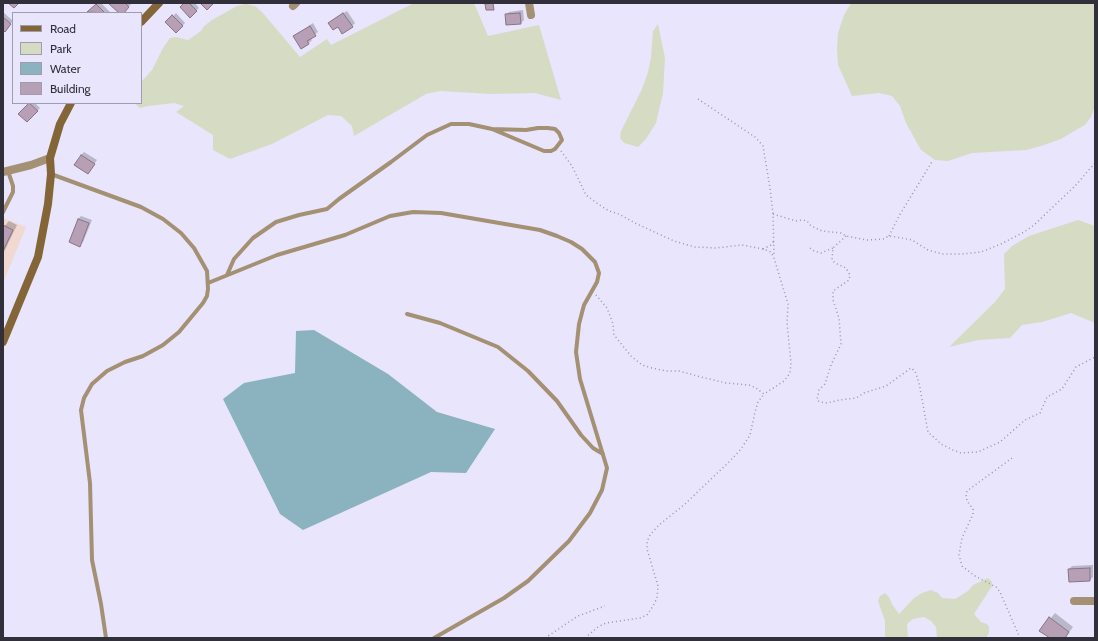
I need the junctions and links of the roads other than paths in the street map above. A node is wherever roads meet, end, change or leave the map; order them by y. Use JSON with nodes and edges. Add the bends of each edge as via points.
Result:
{"nodes":[{"id":1,"x":159,"y":3,"type":"edge"},
{"id":2,"x":529,"y":3,"type":"edge"},
{"id":3,"x":531,"y":15,"type":"dead end"},
{"id":4,"x":142,"y":21,"type":"edge"},
{"id":5,"x":70,"y":104,"type":"edge"},
{"id":6,"x":492,"y":129,"type":"junction"},
{"id":7,"x":50,"y":158,"type":"junction"},
{"id":8,"x":5,"y":171,"type":"edge"},
{"id":9,"x":51,"y":174,"type":"junction"},
{"id":10,"x":3,"y":212,"type":"edge"},
{"id":11,"x":227,"y":275,"type":"junction"},
{"id":12,"x":208,"y":282,"type":"junction"},
{"id":13,"x":408,"y":314,"type":"dead end"},
{"id":14,"x":3,"y":342,"type":"edge"},
{"id":15,"x":603,"y":455,"type":"junction"},
{"id":16,"x":1074,"y":601,"type":"dead end"},
{"id":17,"x":1095,"y":601,"type":"edge"},
{"id":18,"x":106,"y":638,"type":"edge"},
{"id":19,"x":434,"y":638,"type":"edge"}],
"edges":[{"from":1,"to":4,"type":"main road"},
{"from":2,"to":3,"type":"street"},
{"from":5,"to":7,"type":"main road","via":[[60,124]]},
{"from":6,"to":6,"type":"lane","via":[[544,150],[555,149],[562,140],[560,133],[555,129]]},
{"from":6,"to":11,"type":"lane","via":[[469,124],[451,124],[427,135],[327,209],[276,222],[253,238],[234,259]]},
{"from":7,"to":8,"type":"street"},
{"from":7,"to":9,"type":"main road"},
{"from":8,"to":10,"type":"lane","via":[[13,186],[13,192]]},
{"from":9,"to":12,"type":"lane","via":[[141,207],[163,219],[181,233],[194,248],[207,271]]},
{"from":9,"to":14,"type":"main road","via":[[38,257]]},
{"from":11,"to":12,"type":"lane"},
{"from":11,"to":15,"type":"lane","via":[[277,255],[345,235],[390,216],[413,212],[441,213],[540,230],[572,242],[591,256],[599,273],[584,305],[576,352],[580,379]]},
{"from":12,"to":18,"type":"lane","via":[[207,296],[203,303],[179,332],[143,356],[107,371],[92,384],[84,398],[81,410],[90,483],[92,560]]},
{"from":13,"to":15,"type":"lane","via":[[440,323],[498,347],[532,376],[557,402],[581,435]]},
{"from":15,"to":19,"type":"lane","via":[[607,468],[602,490],[590,513],[568,541],[528,581],[504,598]]},
{"from":16,"to":17,"type":"street"}]}
